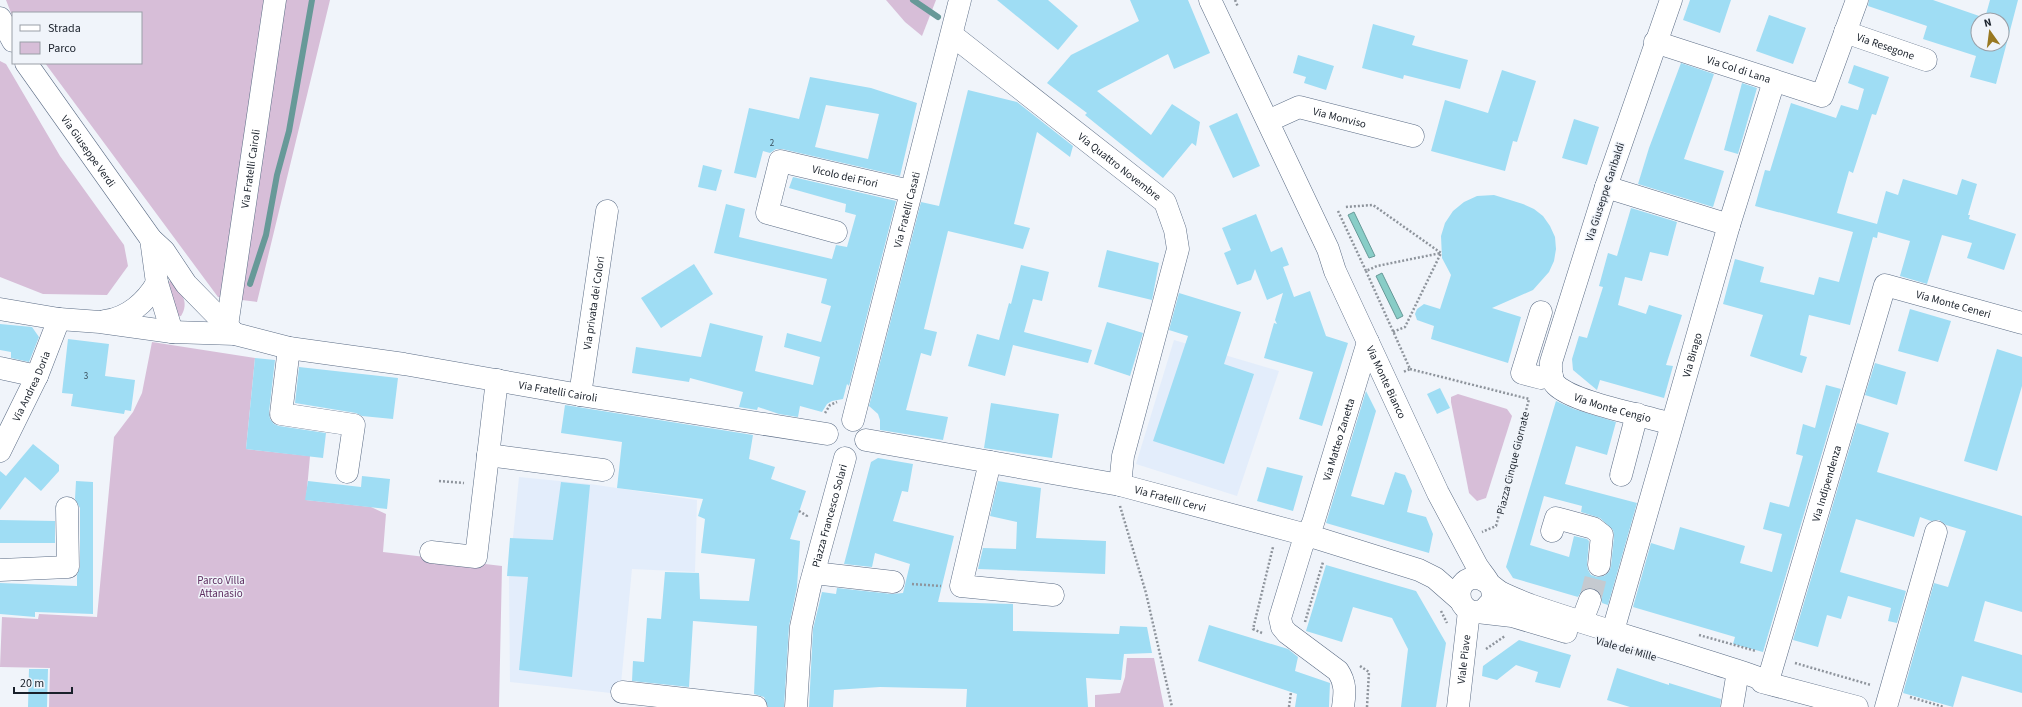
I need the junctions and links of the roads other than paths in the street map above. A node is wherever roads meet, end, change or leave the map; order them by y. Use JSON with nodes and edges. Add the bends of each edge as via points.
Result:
{"nodes":[{"id":1,"x":275,"y":0,"type":"edge"},
{"id":2,"x":960,"y":0,"type":"edge"},
{"id":3,"x":1210,"y":0,"type":"edge"},
{"id":4,"x":1671,"y":0,"type":"edge"},
{"id":5,"x":1857,"y":0,"type":"edge"},
{"id":6,"x":0,"y":18,"type":"edge"},
{"id":7,"x":1845,"y":32,"type":"junction"},
{"id":8,"x":952,"y":35,"type":"junction"},
{"id":9,"x":12,"y":39,"type":"edge"},
{"id":10,"x":1655,"y":42,"type":"junction"},
{"id":11,"x":1926,"y":60,"type":"dead end"},
{"id":12,"x":27,"y":64,"type":"edge"},
{"id":13,"x":1244,"y":75,"type":"junction"},
{"id":14,"x":1774,"y":81,"type":"junction"},
{"id":15,"x":1822,"y":96,"type":"joint"},
{"id":16,"x":1268,"y":121,"type":"junction"},
{"id":17,"x":1413,"y":136,"type":"dead end"},
{"id":18,"x":1606,"y":187,"type":"junction"},
{"id":19,"x":910,"y":192,"type":"junction"},
{"id":20,"x":607,"y":211,"type":"dead end"},
{"id":21,"x":1729,"y":224,"type":"junction"},
{"id":22,"x":836,"y":232,"type":"dead end"},
{"id":23,"x":152,"y":239,"type":"junction"},
{"id":24,"x":1336,"y":270,"type":"junction"},
{"id":25,"x":157,"y":283,"type":"junction"},
{"id":26,"x":186,"y":284,"type":"junction"},
{"id":27,"x":1885,"y":285,"type":"joint"},
{"id":28,"x":0,"y":309,"type":"edge"},
{"id":29,"x":1541,"y":312,"type":"dead end"},
{"id":30,"x":59,"y":319,"type":"junction"},
{"id":31,"x":100,"y":322,"type":"junction"},
{"id":32,"x":2022,"y":323,"type":"edge"},
{"id":33,"x":231,"y":330,"type":"junction"},
{"id":34,"x":172,"y":332,"type":"junction"},
{"id":35,"x":1368,"y":342,"type":"junction"},
{"id":36,"x":289,"y":348,"type":"junction"},
{"id":37,"x":0,"y":368,"type":"edge"},
{"id":38,"x":37,"y":376,"type":"junction"},
{"id":39,"x":496,"y":380,"type":"junction"},
{"id":40,"x":1554,"y":381,"type":"junction"},
{"id":41,"x":580,"y":395,"type":"junction"},
{"id":42,"x":1637,"y":414,"type":"junction"},
{"id":43,"x":853,"y":420,"type":"junction"},
{"id":44,"x":1671,"y":424,"type":"junction"},
{"id":45,"x":827,"y":434,"type":"junction"},
{"id":46,"x":866,"y":440,"type":"junction"},
{"id":47,"x":0,"y":451,"type":"edge"},
{"id":48,"x":488,"y":455,"type":"junction"},
{"id":49,"x":845,"y":458,"type":"junction"},
{"id":50,"x":990,"y":462,"type":"junction"},
{"id":51,"x":602,"y":470,"type":"dead end"},
{"id":52,"x":347,"y":472,"type":"dead end"},
{"id":53,"x":1621,"y":475,"type":"dead end"},
{"id":54,"x":1121,"y":477,"type":"junction"},
{"id":55,"x":1438,"y":493,"type":"junction"},
{"id":56,"x":67,"y":508,"type":"dead end"},
{"id":57,"x":1552,"y":531,"type":"dead end"},
{"id":58,"x":1936,"y":532,"type":"dead end"},
{"id":59,"x":1307,"y":535,"type":"junction"},
{"id":60,"x":431,"y":552,"type":"dead end"},
{"id":61,"x":1598,"y":565,"type":"tunnel mouth"},
{"id":62,"x":0,"y":570,"type":"edge"},
{"id":63,"x":814,"y":573,"type":"junction"},
{"id":64,"x":893,"y":582,"type":"road end"},
{"id":65,"x":1489,"y":583,"type":"junction"},
{"id":66,"x":1053,"y":595,"type":"dead end"},
{"id":67,"x":1590,"y":600,"type":"tunnel mouth"},
{"id":68,"x":1467,"y":602,"type":"junction"},
{"id":69,"x":1582,"y":621,"type":"junction"},
{"id":70,"x":1613,"y":631,"type":"junction"},
{"id":71,"x":1737,"y":677,"type":"junction"},
{"id":72,"x":1772,"y":683,"type":"junction"},
{"id":73,"x":622,"y":692,"type":"dead end"},
{"id":74,"x":1888,"y":699,"type":"edge"},
{"id":75,"x":756,"y":707,"type":"edge"},
{"id":76,"x":796,"y":707,"type":"edge"},
{"id":77,"x":1343,"y":707,"type":"edge"},
{"id":78,"x":1458,"y":707,"type":"edge"},
{"id":79,"x":1732,"y":707,"type":"edge"},
{"id":80,"x":1856,"y":707,"type":"edge"}],
"edges":[{"from":1,"to":33,"type":"street","name":"Via Fratelli Cairoli"},
{"from":2,"to":8,"type":"street","name":"Via Fratelli Casati"},
{"from":3,"to":13,"type":"street","name":"Via Monte Bianco"},
{"from":4,"to":10,"type":"street","name":"Via Giuseppe Garibaldi"},
{"from":5,"to":7,"type":"street","name":"Via Resegone"},
{"from":6,"to":9,"type":"street"},
{"from":7,"to":11,"type":"street","name":"Via Resegone"},
{"from":7,"to":15,"type":"street","name":"Via Resegone"},
{"from":8,"to":19,"type":"street","name":"Via Fratelli Casati"},
{"from":8,"to":54,"type":"street","name":"Via Quattro Novembre","via":[[1165,202],[1175,230],[1178,249],[1172,279],[1122,456]]},
{"from":10,"to":14,"type":"street","name":"Via Col di Lana"},
{"from":10,"to":18,"type":"street","name":"Via Giuseppe Garibaldi"},
{"from":12,"to":23,"type":"street","name":"Via Giuseppe Verdi"},
{"from":13,"to":16,"type":"street","name":"Via Monte Bianco"},
{"from":13,"to":24,"type":"street","name":"Via Monte Bianco","via":[[1263,144],[1305,235],[1313,249]]},
{"from":14,"to":15,"type":"street","name":"Via Col di Lana"},
{"from":14,"to":21,"type":"street","name":"Via Birago"},
{"from":16,"to":17,"type":"street","name":"Via Monviso","via":[[1299,107]]},
{"from":16,"to":24,"type":"street","name":"Via Monte Bianco"},
{"from":18,"to":21,"type":"street"},
{"from":18,"to":40,"type":"street","name":"Via Giuseppe Garibaldi","via":[[1551,362]]},
{"from":19,"to":22,"type":"street","name":"Vicolo dei Fiori","via":[[780,161],[767,213]]},
{"from":19,"to":43,"type":"street","name":"Via Fratelli Casati"},
{"from":20,"to":41,"type":"street","name":"Via privata dei Colori"},
{"from":21,"to":44,"type":"street","name":"Via Birago"},
{"from":23,"to":25,"type":"street","name":"Via Giuseppe Verdi"},
{"from":23,"to":26,"type":"street","name":"Via Giuseppe Verdi","via":[[164,251]]},
{"from":24,"to":35,"type":"street","name":"Via Monte Bianco"},
{"from":25,"to":31,"type":"street","via":[[149,297],[132,311],[112,320]]},
{"from":25,"to":34,"type":"street","name":"Via Giuseppe Verdi"},
{"from":26,"to":33,"type":"street","name":"Via Giuseppe Verdi"},
{"from":26,"to":34,"type":"street","name":"Via Giuseppe Verdi","via":[[191,296],[192,314],[182,330]]},
{"from":27,"to":32,"type":"street","name":"Via Monte Ceneri"},
{"from":27,"to":72,"type":"street","name":"Via Indipendenza","via":[[1776,657]]},
{"from":28,"to":30,"type":"street","name":"Via Fratelli Cairoli"},
{"from":29,"to":40,"type":"street","via":[[1522,373]]},
{"from":30,"to":31,"type":"street","name":"Via Fratelli Cairoli"},
{"from":30,"to":38,"type":"street","name":"Via Andrea Doria"},
{"from":31,"to":34,"type":"street","name":"Via Fratelli Cairoli"},
{"from":33,"to":34,"type":"street","name":"Via Fratelli Cairoli"},
{"from":33,"to":36,"type":"street","name":"Via Fratelli Cairoli"},
{"from":35,"to":55,"type":"street","name":"Via Monte Bianco"},
{"from":35,"to":59,"type":"street","name":"Via Matteo Zanetta","via":[[1313,523]]},
{"from":36,"to":39,"type":"street","name":"Via Fratelli Cairoli"},
{"from":36,"to":52,"type":"street","via":[[281,414],[354,425]]},
{"from":37,"to":38,"type":"street"},
{"from":38,"to":47,"type":"street","name":"Via Andrea Doria"},
{"from":39,"to":41,"type":"street","name":"Via Fratelli Cairoli"},
{"from":39,"to":48,"type":"street"},
{"from":40,"to":42,"type":"street","name":"Via Monte Cengio","via":[[1568,393],[1583,399]]},
{"from":41,"to":45,"type":"street","name":"Via Fratelli Cairoli"},
{"from":42,"to":44,"type":"street","name":"Via Monte Cengio"},
{"from":42,"to":53,"type":"street"},
{"from":43,"to":45,"type":"street","via":[[846,419],[834,424]]},
{"from":43,"to":46,"type":"street","via":[[863,428]]},
{"from":44,"to":70,"type":"street","name":"Via Birago"},
{"from":45,"to":49,"type":"street","name":"Piazza Francesco Solari","via":[[828,446],[836,455]]},
{"from":46,"to":49,"type":"street","name":"Piazza Francesco Solari","via":[[858,454]]},
{"from":46,"to":50,"type":"street","name":"Via Fratelli Cervi"},
{"from":48,"to":51,"type":"street"},
{"from":48,"to":60,"type":"street","via":[[476,557]]},
{"from":49,"to":63,"type":"street","name":"Piazza Francesco Solari"},
{"from":50,"to":54,"type":"street","name":"Via Fratelli Cervi"},
{"from":50,"to":66,"type":"street","via":[[961,586]]},
{"from":54,"to":59,"type":"street","name":"Via Fratelli Cervi"},
{"from":55,"to":65,"type":"street"},
{"from":55,"to":68,"type":"street","via":[[1460,553]]},
{"from":56,"to":62,"type":"street","via":[[68,567]]},
{"from":57,"to":61,"type":"street","via":[[1556,518],[1593,528],[1602,535]]},
{"from":58,"to":74,"type":"street"},
{"from":59,"to":68,"type":"street","name":"Via Fratelli Cervi","via":[[1419,570],[1435,578]]},
{"from":59,"to":77,"type":"street","name":"Via Matteo Zanetta","via":[[1280,618],[1287,633],[1338,671],[1345,690]]},
{"from":63,"to":64,"type":"street","name":"Piazza Francesco Solari"},
{"from":63,"to":76,"type":"street","name":"Piazza Francesco Solari","via":[[801,627]]},
{"from":65,"to":68,"type":"street","via":[[1482,579],[1467,580]]},
{"from":65,"to":68,"type":"street","via":[[1493,592],[1492,601],[1486,609]]},
{"from":65,"to":69,"type":"street","name":"Viale dei Mille","via":[[1516,600]]},
{"from":67,"to":69,"type":"street"},
{"from":68,"to":71,"type":"street","name":"Viale dei Mille","via":[[1668,661]]},
{"from":68,"to":78,"type":"street","name":"Viale Piave"},
{"from":69,"to":70,"type":"street","name":"Viale dei Mille"},
{"from":70,"to":72,"type":"street","name":"Viale dei Mille"},
{"from":71,"to":72,"type":"street","name":"Viale dei Mille"},
{"from":71,"to":79,"type":"street"},
{"from":72,"to":80,"type":"street","name":"Viale dei Mille"},
{"from":73,"to":75,"type":"street"}]}
